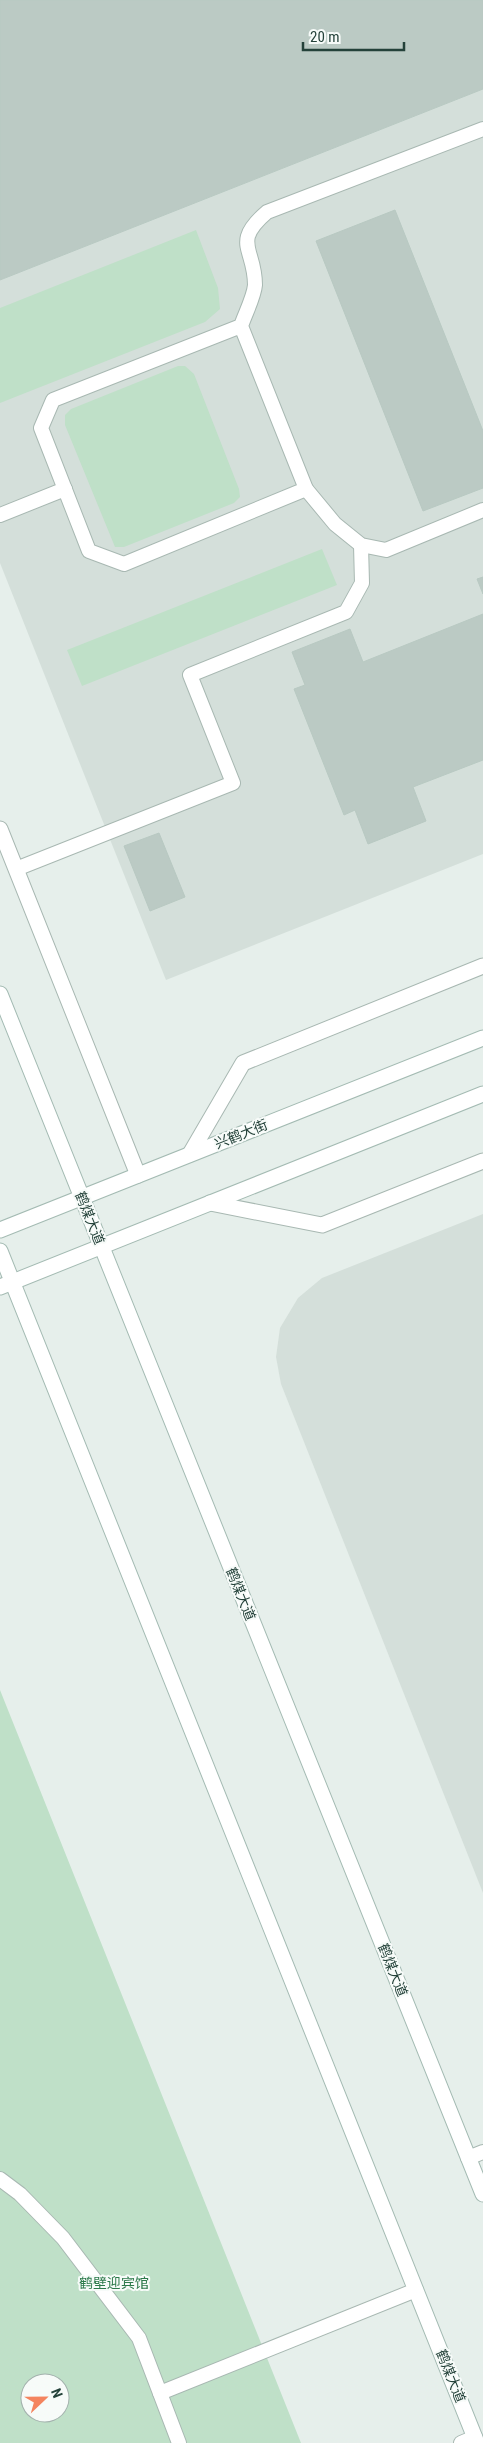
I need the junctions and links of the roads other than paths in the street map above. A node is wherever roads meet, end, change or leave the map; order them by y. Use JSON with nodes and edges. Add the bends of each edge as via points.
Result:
{"nodes":[{"id":1,"x":483,"y":129,"type":"edge"},
{"id":2,"x":241,"y":326,"type":"junction"},
{"id":3,"x":65,"y":489,"type":"junction"},
{"id":4,"x":306,"y":489,"type":"junction"},
{"id":5,"x":483,"y":510,"type":"edge"},
{"id":6,"x":0,"y":515,"type":"edge"},
{"id":7,"x":361,"y":545,"type":"junction"},
{"id":8,"x":0,"y":829,"type":"edge"},
{"id":9,"x":16,"y":869,"type":"junction"},
{"id":10,"x":483,"y":966,"type":"edge"},
{"id":11,"x":0,"y":994,"type":"edge"},
{"id":12,"x":483,"y":1038,"type":"edge"},
{"id":13,"x":483,"y":1094,"type":"edge"},
{"id":14,"x":190,"y":1154,"type":"junction"},
{"id":15,"x":483,"y":1161,"type":"edge"},
{"id":16,"x":138,"y":1175,"type":"junction"},
{"id":17,"x":82,"y":1198,"type":"junction"},
{"id":18,"x":210,"y":1203,"type":"junction"},
{"id":19,"x":0,"y":1230,"type":"edge"},
{"id":20,"x":102,"y":1246,"type":"junction"},
{"id":21,"x":0,"y":1251,"type":"edge"},
{"id":22,"x":6,"y":1284,"type":"edge"},
{"id":23,"x":483,"y":2152,"type":"edge"},
{"id":24,"x":468,"y":2158,"type":"junction"},
{"id":25,"x":0,"y":2179,"type":"edge"},
{"id":26,"x":483,"y":2194,"type":"edge"},
{"id":27,"x":416,"y":2290,"type":"junction"},
{"id":28,"x":160,"y":2393,"type":"junction"},
{"id":29,"x":471,"y":2441,"type":"edge"},
{"id":30,"x":179,"y":2443,"type":"edge"}],
"edges":[{"from":1,"to":2,"type":"lane","via":[[267,212],[252,224],[246,237],[255,286]]},
{"from":2,"to":3,"type":"lane","via":[[53,400],[41,428]]},
{"from":2,"to":4,"type":"lane"},
{"from":3,"to":4,"type":"lane","via":[[89,551],[124,564]]},
{"from":3,"to":6,"type":"lane"},
{"from":4,"to":7,"type":"lane","via":[[335,524]]},
{"from":5,"to":7,"type":"lane","via":[[386,550]]},
{"from":7,"to":9,"type":"lane","via":[[362,583],[346,612],[190,675],[233,783]]},
{"from":8,"to":9,"type":"main road"},
{"from":9,"to":16,"type":"main road"},
{"from":10,"to":14,"type":"main road","via":[[243,1063]]},
{"from":11,"to":17,"type":"main road","name":"鹤煤大道"},
{"from":12,"to":14,"type":"main road","name":"兴鹤大街"},
{"from":13,"to":18,"type":"main road"},
{"from":14,"to":16,"type":"main road","name":"兴鹤大街"},
{"from":15,"to":18,"type":"main road","via":[[322,1225]]},
{"from":16,"to":17,"type":"main road","name":"兴鹤大街"},
{"from":17,"to":19,"type":"main road","name":"兴鹤大街"},
{"from":17,"to":20,"type":"main road","name":"鹤煤大道"},
{"from":18,"to":20,"type":"main road"},
{"from":20,"to":22,"type":"main road"},
{"from":20,"to":24,"type":"main road","name":"鹤煤大道"},
{"from":21,"to":22,"type":"main road","name":"鹤煤大道"},
{"from":22,"to":27,"type":"main road","name":"鹤煤大道"},
{"from":23,"to":24,"type":"lane"},
{"from":24,"to":26,"type":"main road","name":"鹤煤大道"},
{"from":25,"to":28,"type":"lane","via":[[20,2194],[63,2238],[139,2338]]},
{"from":27,"to":28,"type":"lane"},
{"from":27,"to":29,"type":"main road","name":"鹤煤大道"},
{"from":28,"to":30,"type":"lane"}]}
